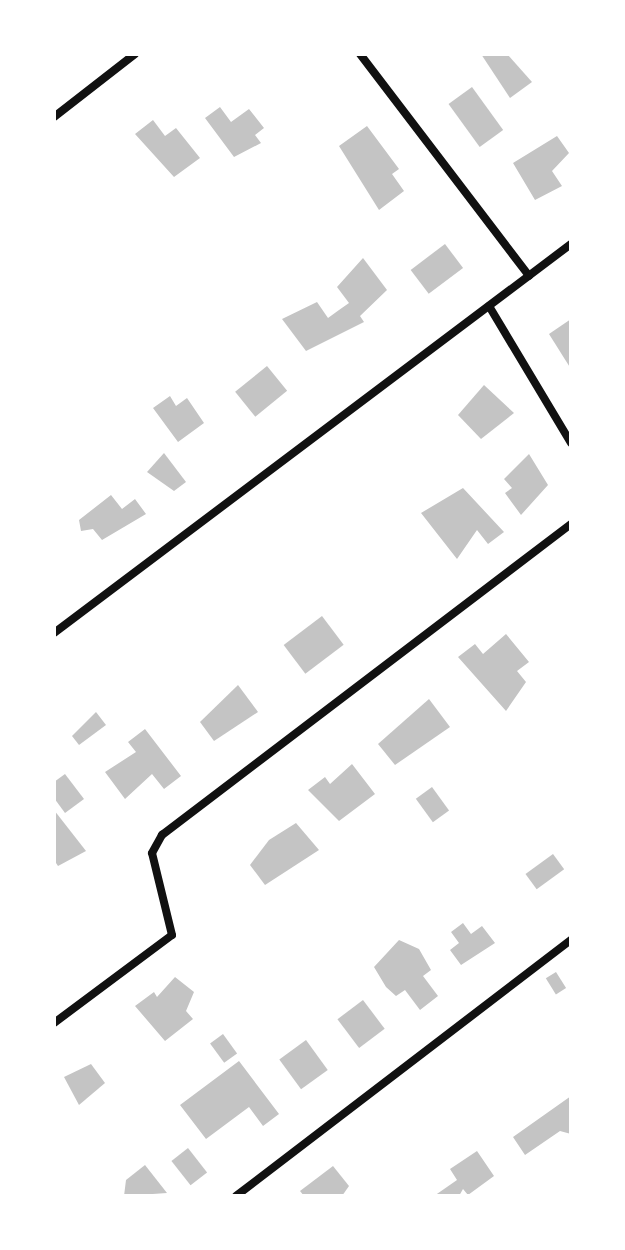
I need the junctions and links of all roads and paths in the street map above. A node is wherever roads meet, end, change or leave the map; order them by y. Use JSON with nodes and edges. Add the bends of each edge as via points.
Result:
{"nodes":[{"id":1,"x":135,"y":54,"type":"edge"},
{"id":2,"x":360,"y":54,"type":"edge"},
{"id":3,"x":54,"y":117,"type":"edge"},
{"id":4,"x":571,"y":244,"type":"edge"},
{"id":5,"x":529,"y":276,"type":"junction"},
{"id":6,"x":489,"y":306,"type":"junction"},
{"id":7,"x":571,"y":443,"type":"edge"},
{"id":8,"x":571,"y":524,"type":"edge"},
{"id":9,"x":54,"y":633,"type":"edge"},
{"id":10,"x":571,"y":940,"type":"edge"},
{"id":11,"x":54,"y":1023,"type":"edge"},
{"id":12,"x":236,"y":1196,"type":"edge"}],
"edges":[{"from":1,"to":3,"type":"street"},
{"from":2,"to":5,"type":"street"},
{"from":4,"to":5,"type":"street"},
{"from":5,"to":6,"type":"street"},
{"from":6,"to":7,"type":"street"},
{"from":6,"to":9,"type":"street"},
{"from":8,"to":11,"type":"street","via":[[162,835],[152,853],[172,935]]},
{"from":10,"to":12,"type":"street"}]}
